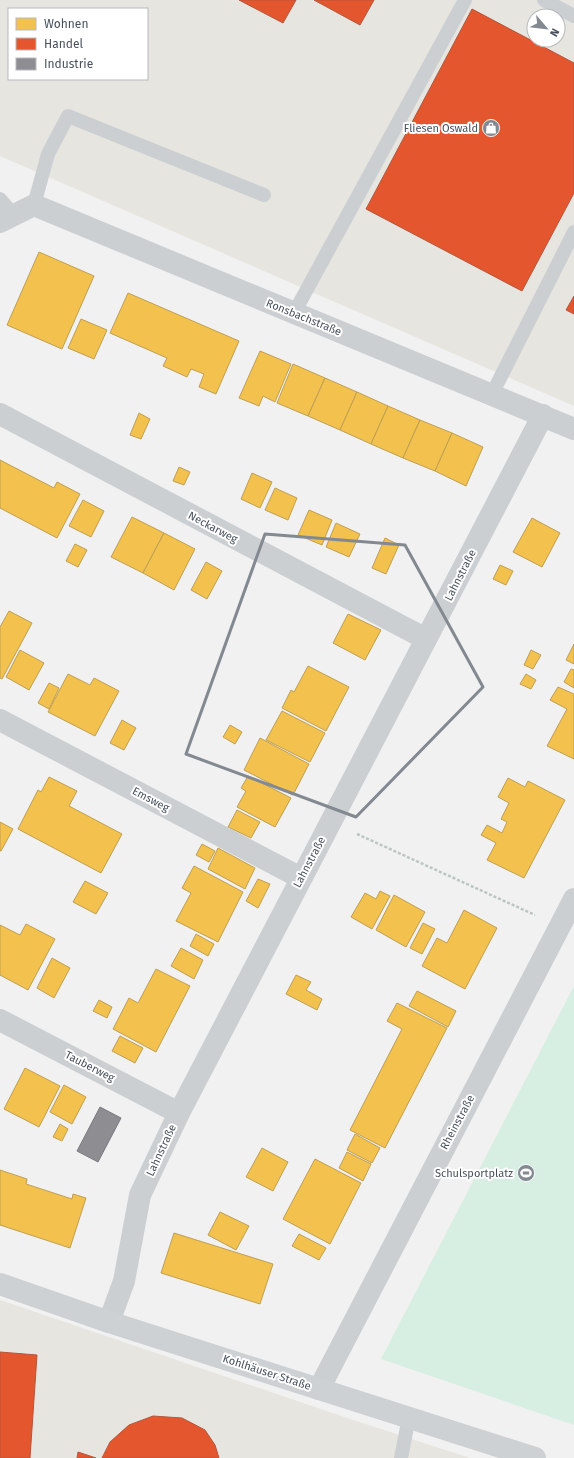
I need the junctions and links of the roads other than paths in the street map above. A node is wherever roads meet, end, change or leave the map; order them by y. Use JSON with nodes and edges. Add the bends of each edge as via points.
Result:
{"nodes":[{"id":1,"x":465,"y":0,"type":"edge"},
{"id":2,"x":544,"y":0,"type":"edge"},
{"id":3,"x":574,"y":16,"type":"edge"},
{"id":4,"x":264,"y":195,"type":"dead end"},
{"id":5,"x":34,"y":205,"type":"junction"},
{"id":6,"x":5,"y":212,"type":"edge"},
{"id":7,"x":574,"y":232,"type":"edge"},
{"id":8,"x":294,"y":312,"type":"junction"},
{"id":9,"x":492,"y":394,"type":"junction"},
{"id":10,"x":0,"y":414,"type":"edge"},
{"id":11,"x":543,"y":415,"type":"junction"},
{"id":12,"x":574,"y":429,"type":"edge"},
{"id":13,"x":426,"y":640,"type":"junction"},
{"id":14,"x":0,"y":720,"type":"edge"},
{"id":15,"x":301,"y":878,"type":"junction"},
{"id":16,"x":574,"y":899,"type":"edge"},
{"id":17,"x":0,"y":1020,"type":"edge"},
{"id":18,"x":179,"y":1113,"type":"junction"},
{"id":19,"x":0,"y":1284,"type":"edge"},
{"id":20,"x":109,"y":1322,"type":"junction"},
{"id":21,"x":319,"y":1389,"type":"junction"},
{"id":22,"x":409,"y":1417,"type":"junction"},
{"id":23,"x":401,"y":1458,"type":"edge"},
{"id":24,"x":536,"y":1458,"type":"edge"}],
"edges":[{"from":1,"to":8,"type":"lane"},
{"from":2,"to":3,"type":"lane"},
{"from":4,"to":5,"type":"lane","via":[[68,116],[48,154]]},
{"from":5,"to":6,"type":"street"},
{"from":5,"to":8,"type":"street","name":"Ronsbachstraße"},
{"from":7,"to":9,"type":"lane"},
{"from":8,"to":9,"type":"street","name":"Ronsbachstraße"},
{"from":9,"to":11,"type":"street","name":"Ronsbachstraße"},
{"from":10,"to":13,"type":"street","name":"Neckarweg"},
{"from":11,"to":12,"type":"street","name":"Ronsbachstraße"},
{"from":11,"to":13,"type":"street","name":"Lahnstraße"},
{"from":13,"to":15,"type":"street","name":"Lahnstraße"},
{"from":14,"to":15,"type":"street","name":"Emsweg"},
{"from":15,"to":18,"type":"street","name":"Lahnstraße"},
{"from":16,"to":21,"type":"street","name":"Rheinstraße"},
{"from":17,"to":18,"type":"street","name":"Tauberweg"},
{"from":18,"to":20,"type":"street","name":"Lahnstraße","via":[[140,1195],[124,1281]]},
{"from":19,"to":20,"type":"street","name":"Kohlhäuser Straße"},
{"from":20,"to":21,"type":"street","name":"Kohlhäuser Straße"},
{"from":21,"to":22,"type":"street","name":"Kohlhäuser Straße"},
{"from":22,"to":23,"type":"lane"},
{"from":22,"to":24,"type":"street","name":"Kohlhäuser Straße"}]}
